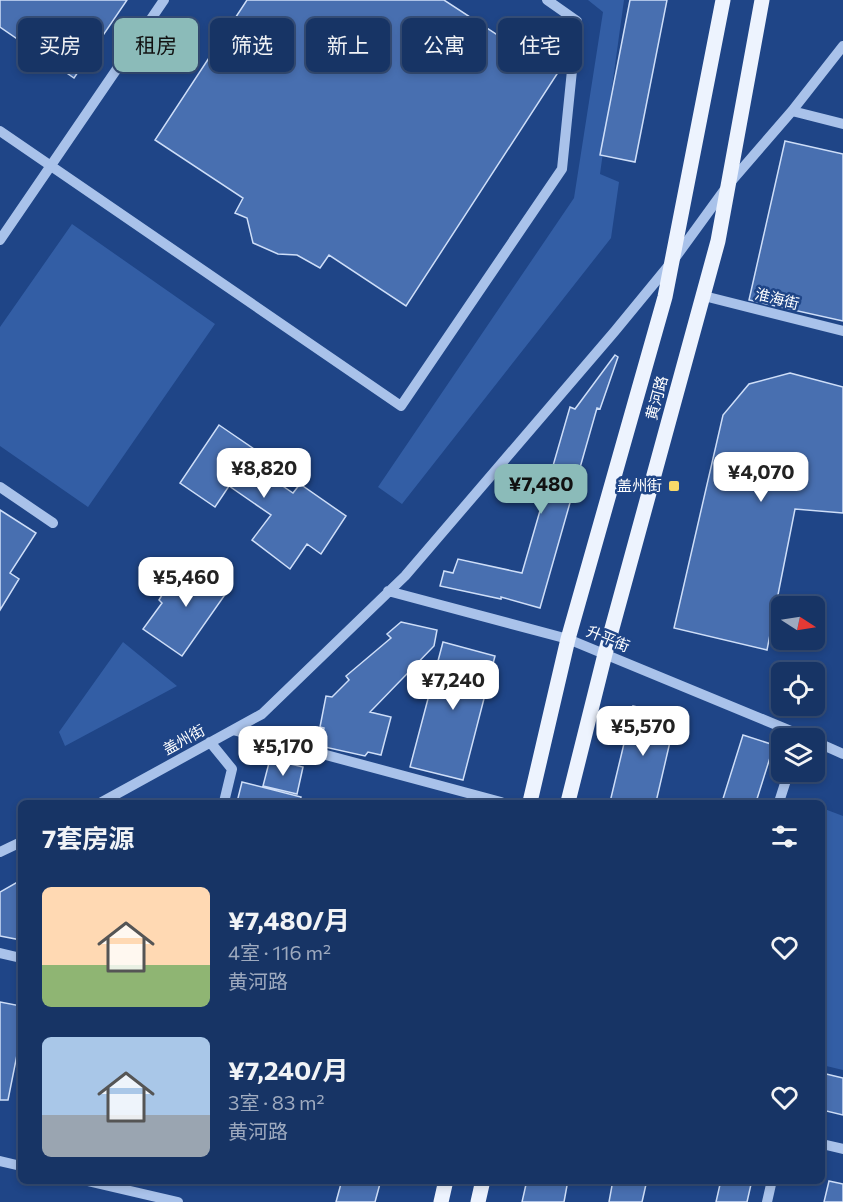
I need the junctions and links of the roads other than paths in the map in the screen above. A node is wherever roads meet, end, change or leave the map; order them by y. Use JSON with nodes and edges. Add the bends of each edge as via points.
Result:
{"nodes":[{"id":1,"x":164,"y":0,"type":"edge"},
{"id":2,"x":548,"y":0,"type":"edge"},
{"id":3,"x":723,"y":0,"type":"edge"},
{"id":4,"x":762,"y":0,"type":"edge"},
{"id":5,"x":843,"y":46,"type":"edge"},
{"id":6,"x":792,"y":111,"type":"junction"},
{"id":7,"x":843,"y":124,"type":"edge"},
{"id":8,"x":0,"y":131,"type":"edge"},
{"id":9,"x":51,"y":166,"type":"junction"},
{"id":10,"x":728,"y":185,"type":"junction"},
{"id":11,"x":0,"y":240,"type":"edge"},
{"id":12,"x":675,"y":258,"type":"junction"},
{"id":13,"x":704,"y":296,"type":"junction"},
{"id":14,"x":843,"y":331,"type":"edge"},
{"id":15,"x":0,"y":487,"type":"edge"},
{"id":16,"x":52,"y":522,"type":"dead end"},
{"id":17,"x":388,"y":591,"type":"junction"},
{"id":18,"x":568,"y":639,"type":"junction"},
{"id":19,"x":605,"y":654,"type":"junction"},
{"id":20,"x":782,"y":728,"type":"edge"},
{"id":21,"x":233,"y":730,"type":"junction"},
{"id":22,"x":210,"y":742,"type":"junction"},
{"id":23,"x":825,"y":746,"type":"edge"},
{"id":24,"x":843,"y":753,"type":"edge"},
{"id":25,"x":785,"y":782,"type":"edge"},
{"id":26,"x":106,"y":800,"type":"edge"},
{"id":27,"x":224,"y":800,"type":"edge"},
{"id":28,"x":494,"y":800,"type":"edge"},
{"id":29,"x":530,"y":800,"type":"edge"},
{"id":30,"x":568,"y":800,"type":"edge"},
{"id":31,"x":780,"y":800,"type":"edge"},
{"id":32,"x":18,"y":843,"type":"edge"},
{"id":33,"x":0,"y":852,"type":"edge"},
{"id":34,"x":0,"y":953,"type":"edge"},
{"id":35,"x":18,"y":957,"type":"edge"},
{"id":36,"x":825,"y":1145,"type":"edge"},
{"id":37,"x":843,"y":1149,"type":"edge"},
{"id":38,"x":0,"y":1161,"type":"edge"},
{"id":39,"x":18,"y":1165,"type":"edge"},
{"id":40,"x":95,"y":1184,"type":"edge"},
{"id":41,"x":445,"y":1184,"type":"edge"},
{"id":42,"x":482,"y":1184,"type":"edge"},
{"id":43,"x":771,"y":1184,"type":"edge"},
{"id":44,"x":137,"y":1198,"type":"edge"},
{"id":45,"x":178,"y":1202,"type":"edge"},
{"id":46,"x":441,"y":1202,"type":"edge"},
{"id":47,"x":478,"y":1202,"type":"edge"},
{"id":48,"x":767,"y":1202,"type":"edge"}],
"edges":[{"from":1,"to":9,"type":"street"},
{"from":2,"to":9,"type":"street","via":[[577,21],[562,169],[401,406]]},
{"from":3,"to":12,"type":"main road","name":"黄河路"},
{"from":4,"to":10,"type":"main road","name":"黄河路"},
{"from":5,"to":6,"type":"street","name":"盖州街"},
{"from":6,"to":7,"type":"street"},
{"from":6,"to":10,"type":"street","name":"盖州街"},
{"from":8,"to":9,"type":"street"},
{"from":9,"to":11,"type":"street"},
{"from":10,"to":12,"type":"street","name":"盖州街"},
{"from":10,"to":13,"type":"main road","name":"黄河路"},
{"from":12,"to":17,"type":"street","name":"盖州街","via":[[405,576]]},
{"from":12,"to":18,"type":"main road","name":"黄河路"},
{"from":13,"to":14,"type":"street","name":"淮海街"},
{"from":13,"to":19,"type":"main road","name":"黄河路"},
{"from":15,"to":16,"type":"street"},
{"from":17,"to":18,"type":"street","name":"升平街"},
{"from":17,"to":21,"type":"street","name":"盖州街","via":[[262,714]]},
{"from":18,"to":19,"type":"street","name":"升平街"},
{"from":18,"to":29,"type":"main road","name":"黄河路"},
{"from":19,"to":20,"type":"street","name":"升平街"},
{"from":19,"to":30,"type":"main road","name":"黄河路"},
{"from":21,"to":22,"type":"street","name":"盖州街"},
{"from":21,"to":28,"type":"street"},
{"from":22,"to":26,"type":"street","name":"盖州街"},
{"from":22,"to":27,"type":"street","via":[[232,769]]},
{"from":23,"to":24,"type":"street"},
{"from":25,"to":31,"type":"street"},
{"from":32,"to":33,"type":"street"},
{"from":34,"to":35,"type":"street"},
{"from":36,"to":37,"type":"street"},
{"from":38,"to":39,"type":"street"},
{"from":40,"to":44,"type":"street"},
{"from":41,"to":46,"type":"main road"},
{"from":42,"to":47,"type":"main road"},
{"from":43,"to":48,"type":"street"},
{"from":44,"to":45,"type":"street"}]}
